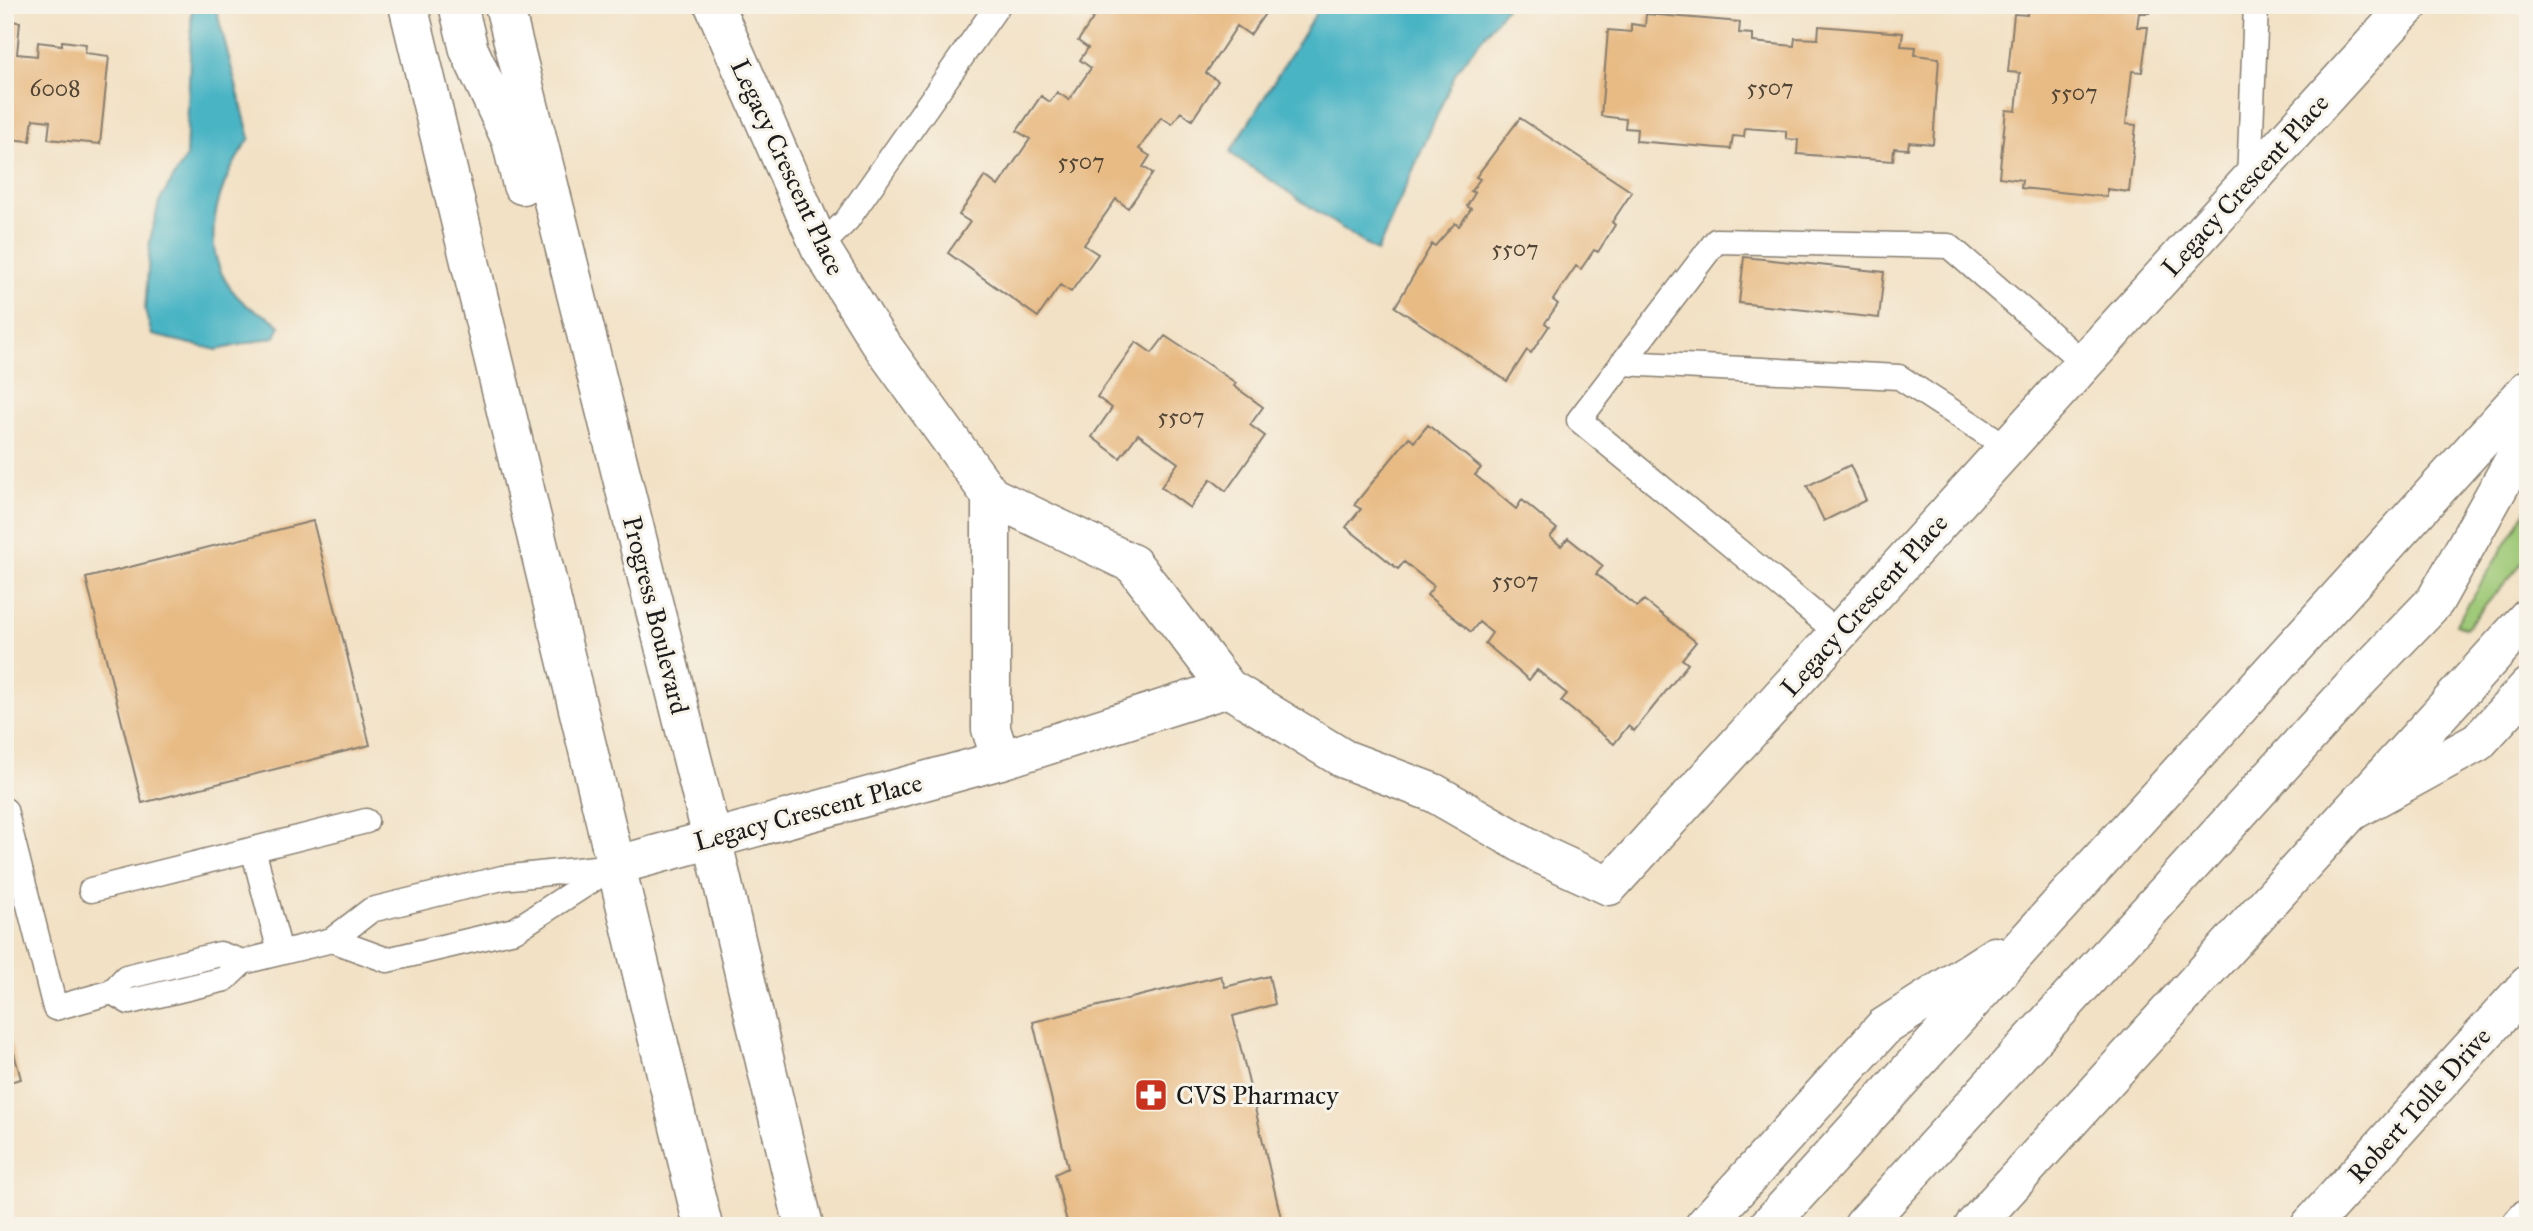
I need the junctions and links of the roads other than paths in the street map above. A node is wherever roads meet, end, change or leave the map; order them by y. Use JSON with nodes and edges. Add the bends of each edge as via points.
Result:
{"nodes":[{"id":1,"x":408,"y":5,"type":"edge"},
{"id":2,"x":458,"y":5,"type":"edge"},
{"id":3,"x":504,"y":5,"type":"edge"},
{"id":4,"x":714,"y":5,"type":"edge"},
{"id":5,"x":998,"y":5,"type":"edge"},
{"id":6,"x":2256,"y":5,"type":"edge"},
{"id":7,"x":2409,"y":5,"type":"edge"},
{"id":8,"x":2249,"y":181,"type":"junction"},
{"id":9,"x":820,"y":247,"type":"junction"},
{"id":10,"x":1622,"y":363,"type":"junction"},
{"id":11,"x":2084,"y":363,"type":"junction"},
{"id":12,"x":2528,"y":389,"type":"edge"},
{"id":13,"x":2528,"y":435,"type":"edge"},
{"id":14,"x":2007,"y":447,"type":"junction"},
{"id":15,"x":990,"y":496,"type":"junction"},
{"id":16,"x":2528,"y":617,"type":"edge"},
{"id":17,"x":1838,"y":633,"type":"junction"},
{"id":18,"x":669,"y":668,"type":"junction"},
{"id":19,"x":2528,"y":687,"type":"edge"},
{"id":20,"x":1228,"y":688,"type":"junction"},
{"id":21,"x":1001,"y":760,"type":"junction"},
{"id":22,"x":5,"y":810,"type":"edge"},
{"id":23,"x":2352,"y":811,"type":"junction"},
{"id":24,"x":366,"y":821,"type":"dead end"},
{"id":25,"x":712,"y":838,"type":"junction"},
{"id":26,"x":253,"y":849,"type":"junction"},
{"id":27,"x":614,"y":866,"type":"junction"},
{"id":28,"x":91,"y":890,"type":"dead end"},
{"id":29,"x":2039,"y":929,"type":"junction"},
{"id":30,"x":332,"y":940,"type":"junction"},
{"id":31,"x":280,"y":952,"type":"junction"},
{"id":32,"x":2528,"y":985,"type":"edge"},
{"id":33,"x":2528,"y":1218,"type":"edge"},
{"id":34,"x":703,"y":1226,"type":"edge"},
{"id":35,"x":804,"y":1226,"type":"edge"},
{"id":36,"x":1704,"y":1226,"type":"edge"},
{"id":37,"x":1768,"y":1226,"type":"edge"},
{"id":38,"x":1863,"y":1226,"type":"edge"},
{"id":39,"x":1975,"y":1226,"type":"edge"},
{"id":40,"x":2310,"y":1226,"type":"edge"},
{"id":41,"x":2521,"y":1226,"type":"edge"}],
"edges":[{"from":1,"to":27,"type":"main road"},
{"from":2,"to":18,"type":"main road","via":[[469,50],[511,140],[633,620]]},
{"from":3,"to":18,"type":"main road","name":"Progress Boulevard"},
{"from":4,"to":9,"type":"main road","name":"Legacy Crescent Place"},
{"from":5,"to":9,"type":"lane","via":[[847,220]]},
{"from":6,"to":8,"type":"lane"},
{"from":7,"to":8,"type":"main road","name":"Legacy Crescent Place"},
{"from":8,"to":11,"type":"main road","name":"Legacy Crescent Place"},
{"from":9,"to":15,"type":"main road","name":"Legacy Crescent Place","via":[[876,337]]},
{"from":10,"to":11,"type":"lane","via":[[1716,241],[1949,246]]},
{"from":10,"to":14,"type":"lane","via":[[1899,377]]},
{"from":10,"to":17,"type":"lane","via":[[1579,420]]},
{"from":11,"to":14,"type":"main road","name":"Legacy Crescent Place"},
{"from":12,"to":29,"type":"main road"},
{"from":13,"to":38,"type":"main road","via":[[2435,601]]},
{"from":14,"to":17,"type":"main road","name":"Legacy Crescent Place"},
{"from":15,"to":20,"type":"main road","name":"Legacy Crescent Place","via":[[1133,564]]},
{"from":15,"to":21,"type":"main road","via":[[991,729]]},
{"from":16,"to":23,"type":"main road"},
{"from":17,"to":20,"type":"main road","name":"Legacy Crescent Place","via":[[1609,886],[1544,856],[1434,793],[1344,759]]},
{"from":18,"to":25,"type":"main road","name":"Progress Boulevard"},
{"from":19,"to":23,"type":"main road","via":[[2478,741]]},
{"from":20,"to":21,"type":"main road","name":"Legacy Crescent Place"},
{"from":21,"to":25,"type":"main road","name":"Legacy Crescent Place"},
{"from":22,"to":31,"type":"lane","via":[[55,1008],[112,992],[127,977],[220,954],[243,962]]},
{"from":23,"to":39,"type":"main road"},
{"from":24,"to":26,"type":"lane"},
{"from":25,"to":27,"type":"main road","name":"Legacy Crescent Place"},
{"from":25,"to":35,"type":"main road","name":"Progress Boulevard"},
{"from":26,"to":28,"type":"lane"},
{"from":26,"to":31,"type":"lane"},
{"from":27,"to":30,"type":"lane","via":[[502,878],[372,910]]},
{"from":27,"to":30,"type":"lane","via":[[515,930],[387,960]]},
{"from":27,"to":34,"type":"main road"},
{"from":29,"to":36,"type":"main road","via":[[1884,1027]]},
{"from":29,"to":37,"type":"main road"},
{"from":30,"to":31,"type":"lane"},
{"from":32,"to":40,"type":"main road","name":"Robert Tolle Drive"},
{"from":33,"to":41,"type":"main road"}]}
